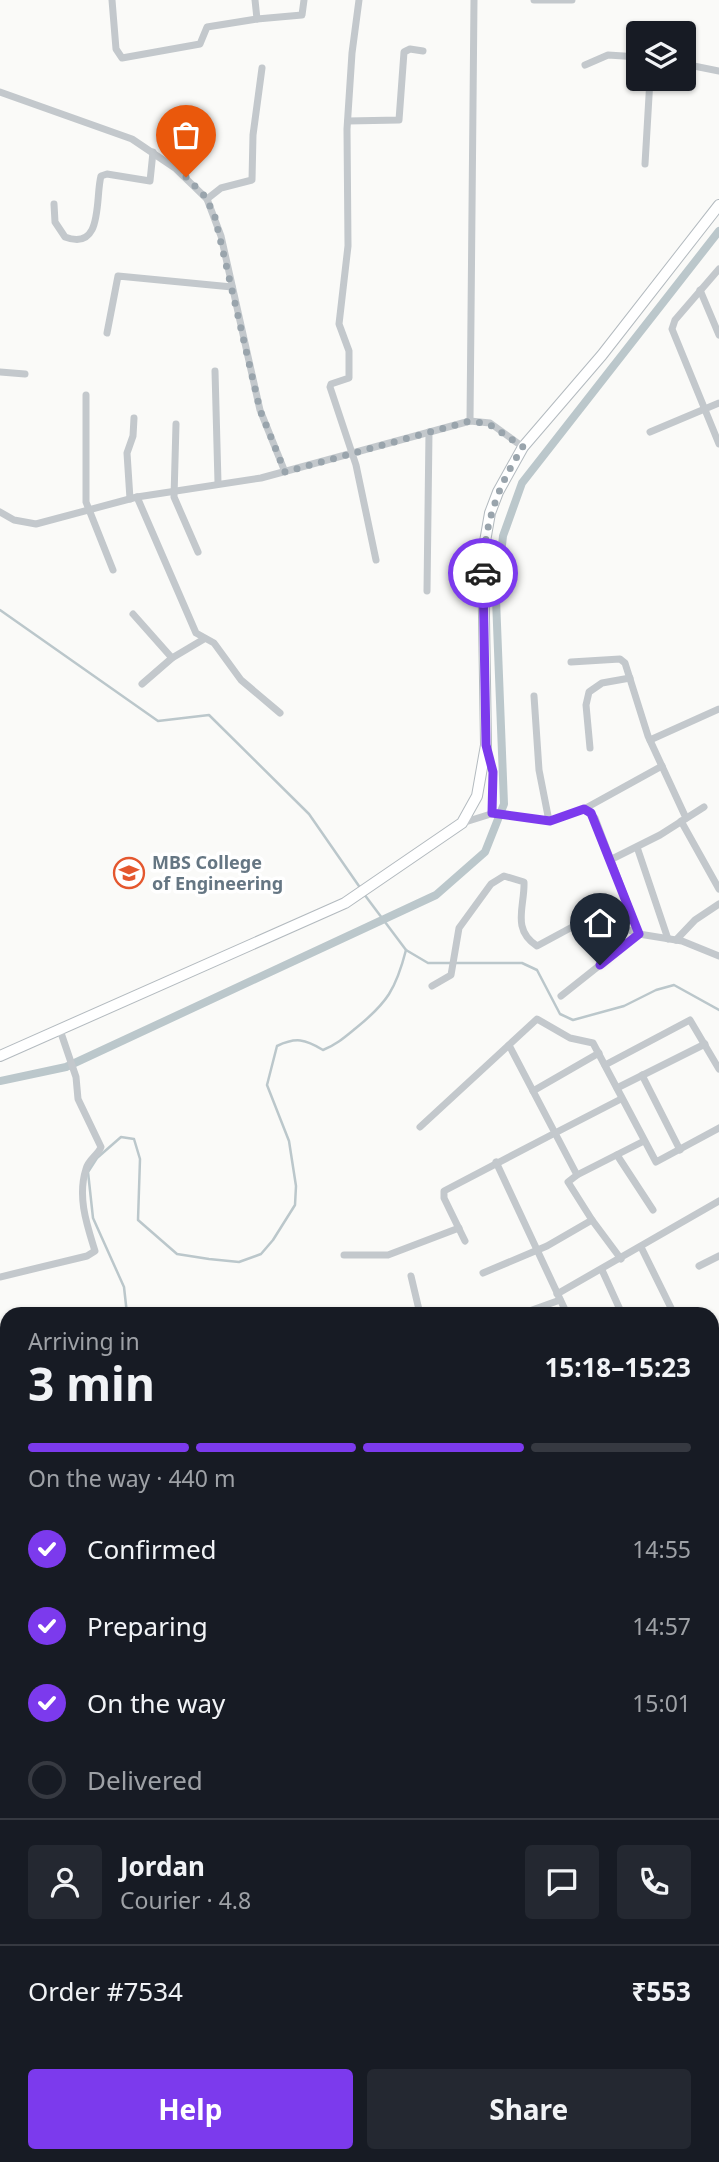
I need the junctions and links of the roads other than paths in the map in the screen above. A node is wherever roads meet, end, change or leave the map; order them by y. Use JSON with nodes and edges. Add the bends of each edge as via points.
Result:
{"nodes":[{"id":1,"x":112,"y":0,"type":"edge"},
{"id":2,"x":256,"y":0,"type":"edge"},
{"id":3,"x":304,"y":0,"type":"edge"},
{"id":4,"x":359,"y":0,"type":"edge"},
{"id":5,"x":474,"y":0,"type":"edge"},
{"id":6,"x":534,"y":0,"type":"edge"},
{"id":7,"x":572,"y":0,"type":"edge"},
{"id":8,"x":257,"y":19,"type":"junction"},
{"id":9,"x":423,"y":51,"type":"dead end"},
{"id":10,"x":626,"y":56,"type":"edge"},
{"id":11,"x":585,"y":65,"type":"dead end"},
{"id":12,"x":696,"y":66,"type":"edge"},
{"id":13,"x":262,"y":68,"type":"dead end"},
{"id":14,"x":719,"y":71,"type":"edge"},
{"id":15,"x":649,"y":91,"type":"edge"},
{"id":16,"x":0,"y":92,"type":"edge"},
{"id":17,"x":348,"y":121,"type":"junction"},
{"id":18,"x":153,"y":152,"type":"junction"},
{"id":19,"x":645,"y":164,"type":"dead end"},
{"id":20,"x":207,"y":199,"type":"junction"},
{"id":21,"x":54,"y":204,"type":"dead end"},
{"id":22,"x":719,"y":205,"type":"edge"},
{"id":23,"x":719,"y":269,"type":"edge"},
{"id":24,"x":232,"y":288,"type":"junction"},
{"id":25,"x":700,"y":290,"type":"junction"},
{"id":26,"x":107,"y":333,"type":"dead end"},
{"id":27,"x":719,"y":335,"type":"edge"},
{"id":28,"x":215,"y":371,"type":"dead end"},
{"id":29,"x":0,"y":372,"type":"edge"},
{"id":30,"x":25,"y":374,"type":"dead end"},
{"id":31,"x":86,"y":395,"type":"dead end"},
{"id":32,"x":719,"y":403,"type":"edge"},
{"id":33,"x":703,"y":410,"type":"junction"},
{"id":34,"x":134,"y":418,"type":"dead end"},
{"id":35,"x":470,"y":421,"type":"junction"},
{"id":36,"x":176,"y":424,"type":"dead end"},
{"id":37,"x":429,"y":432,"type":"junction"},
{"id":38,"x":650,"y":432,"type":"dead end"},
{"id":39,"x":719,"y":444,"type":"edge"},
{"id":40,"x":523,"y":447,"type":"junction"},
{"id":41,"x":352,"y":452,"type":"junction"},
{"id":42,"x":285,"y":472,"type":"junction"},
{"id":43,"x":218,"y":483,"type":"junction"},
{"id":44,"x":173,"y":492,"type":"junction"},
{"id":45,"x":134,"y":498,"type":"junction"},
{"id":46,"x":89,"y":511,"type":"junction"},
{"id":47,"x":0,"y":512,"type":"edge"},
{"id":48,"x":198,"y":552,"type":"dead end"},
{"id":49,"x":376,"y":560,"type":"dead end"},
{"id":50,"x":113,"y":570,"type":"dead end"},
{"id":51,"x":427,"y":591,"type":"dead end"},
{"id":52,"x":133,"y":614,"type":"dead end"},
{"id":53,"x":204,"y":639,"type":"junction"},
{"id":54,"x":173,"y":657,"type":"junction"},
{"id":55,"x":571,"y":662,"type":"dead end"},
{"id":56,"x":630,"y":678,"type":"junction"},
{"id":57,"x":142,"y":684,"type":"dead end"},
{"id":58,"x":534,"y":695,"type":"dead end"},
{"id":59,"x":719,"y":709,"type":"edge"},
{"id":60,"x":280,"y":713,"type":"dead end"},
{"id":61,"x":650,"y":740,"type":"junction"},
{"id":62,"x":486,"y":745,"type":"junction"},
{"id":63,"x":590,"y":748,"type":"dead end"},
{"id":64,"x":662,"y":766,"type":"junction"},
{"id":65,"x":704,"y":807,"type":"dead end"},
{"id":66,"x":584,"y":809,"type":"junction"},
{"id":67,"x":494,"y":813,"type":"junction"},
{"id":68,"x":684,"y":820,"type":"junction"},
{"id":69,"x":550,"y":821,"type":"junction"},
{"id":70,"x":462,"y":823,"type":"junction"},
{"id":71,"x":637,"y":847,"type":"junction"},
{"id":72,"x":610,"y":860,"type":"junction"},
{"id":73,"x":719,"y":889,"type":"edge"},
{"id":74,"x":719,"y":904,"type":"edge"},
{"id":75,"x":639,"y":934,"type":"junction"},
{"id":76,"x":672,"y":940,"type":"junction"},
{"id":77,"x":719,"y":956,"type":"edge"},
{"id":78,"x":432,"y":986,"type":"dead end"},
{"id":79,"x":561,"y":996,"type":"dead end"},
{"id":80,"x":60,"y":1030,"type":"junction"},
{"id":81,"x":705,"y":1044,"type":"junction"},
{"id":82,"x":509,"y":1045,"type":"junction"},
{"id":83,"x":599,"y":1054,"type":"junction"},
{"id":84,"x":0,"y":1056,"type":"edge"},
{"id":85,"x":605,"y":1065,"type":"junction"},
{"id":86,"x":719,"y":1069,"type":"edge"},
{"id":87,"x":642,"y":1075,"type":"junction"},
{"id":88,"x":617,"y":1088,"type":"junction"},
{"id":89,"x":533,"y":1091,"type":"junction"},
{"id":90,"x":621,"y":1099,"type":"junction"},
{"id":91,"x":420,"y":1127,"type":"dead end"},
{"id":92,"x":719,"y":1128,"type":"edge"},
{"id":93,"x":555,"y":1133,"type":"junction"},
{"id":94,"x":644,"y":1141,"type":"junction"},
{"id":95,"x":680,"y":1150,"type":"junction"},
{"id":96,"x":617,"y":1155,"type":"junction"},
{"id":97,"x":496,"y":1162,"type":"junction"},
{"id":98,"x":577,"y":1175,"type":"junction"},
{"id":99,"x":719,"y":1201,"type":"edge"},
{"id":100,"x":653,"y":1210,"type":"dead end"},
{"id":101,"x":592,"y":1220,"type":"junction"},
{"id":102,"x":459,"y":1228,"type":"junction"},
{"id":103,"x":465,"y":1241,"type":"dead end"},
{"id":104,"x":641,"y":1247,"type":"junction"},
{"id":105,"x":538,"y":1251,"type":"junction"},
{"id":106,"x":344,"y":1255,"type":"dead end"},
{"id":107,"x":719,"y":1256,"type":"edge"},
{"id":108,"x":621,"y":1259,"type":"junction"},
{"id":109,"x":699,"y":1266,"type":"dead end"},
{"id":110,"x":602,"y":1270,"type":"junction"},
{"id":111,"x":483,"y":1273,"type":"dead end"},
{"id":112,"x":411,"y":1276,"type":"dead end"},
{"id":113,"x":0,"y":1278,"type":"edge"},
{"id":114,"x":558,"y":1297,"type":"junction"},
{"id":115,"x":418,"y":1307,"type":"edge"},
{"id":116,"x":536,"y":1307,"type":"edge"},
{"id":117,"x":563,"y":1307,"type":"edge"},
{"id":118,"x":619,"y":1307,"type":"edge"},
{"id":119,"x":671,"y":1307,"type":"edge"}],
"edges":[{"from":1,"to":8,"type":"street","via":[[117,53],[122,58],[200,44],[207,27]]},
{"from":2,"to":8,"type":"street"},
{"from":3,"to":8,"type":"street","via":[[302,15]]},
{"from":4,"to":17,"type":"street"},
{"from":5,"to":35,"type":"street"},
{"from":6,"to":7,"type":"street"},
{"from":9,"to":17,"type":"street","via":[[404,52],[399,120]]},
{"from":10,"to":11,"type":"street","via":[[608,55]]},
{"from":12,"to":14,"type":"street"},
{"from":13,"to":20,"type":"street","via":[[251,180],[221,188]]},
{"from":15,"to":19,"type":"street"},
{"from":16,"to":18,"type":"street","via":[[118,132]]},
{"from":17,"to":41,"type":"street","via":[[348,246],[339,324],[352,374],[330,387]]},
{"from":18,"to":20,"type":"street"},
{"from":18,"to":21,"type":"street","via":[[150,181],[107,174],[100,177],[95,227],[88,236],[65,237],[55,222]]},
{"from":20,"to":24,"type":"street"},
{"from":22,"to":40,"type":"street"},
{"from":23,"to":25,"type":"street"},
{"from":24,"to":26,"type":"street","via":[[118,276]]},
{"from":24,"to":42,"type":"street","via":[[260,410]]},
{"from":25,"to":27,"type":"street"},
{"from":25,"to":33,"type":"street","via":[[672,330]]},
{"from":28,"to":43,"type":"street"},
{"from":29,"to":30,"type":"street"},
{"from":31,"to":46,"type":"street"},
{"from":32,"to":33,"type":"street"},
{"from":33,"to":38,"type":"street"},
{"from":33,"to":39,"type":"street"},
{"from":34,"to":45,"type":"street","via":[[127,453]]},
{"from":35,"to":37,"type":"street"},
{"from":35,"to":40,"type":"street","via":[[489,424]]},
{"from":36,"to":44,"type":"street"},
{"from":37,"to":41,"type":"street"},
{"from":37,"to":51,"type":"street"},
{"from":40,"to":62,"type":"street","via":[[490,513],[483,553]]},
{"from":41,"to":42,"type":"street"},
{"from":41,"to":49,"type":"street"},
{"from":42,"to":43,"type":"street"},
{"from":43,"to":44,"type":"street"},
{"from":44,"to":45,"type":"street"},
{"from":44,"to":48,"type":"street"},
{"from":45,"to":46,"type":"street"},
{"from":45,"to":53,"type":"street","via":[[193,628]]},
{"from":46,"to":47,"type":"street","via":[[36,524]]},
{"from":46,"to":50,"type":"street"},
{"from":52,"to":54,"type":"street"},
{"from":53,"to":54,"type":"street"},
{"from":53,"to":60,"type":"street","via":[[218,647],[241,680]]},
{"from":54,"to":57,"type":"street"},
{"from":55,"to":56,"type":"street","via":[[620,659]]},
{"from":56,"to":61,"type":"street"},
{"from":56,"to":63,"type":"street","via":[[602,683],[589,692]]},
{"from":58,"to":69,"type":"street","via":[[536,739]]},
{"from":59,"to":61,"type":"street"},
{"from":61,"to":64,"type":"street"},
{"from":62,"to":67,"type":"street","via":[[493,772]]},
{"from":62,"to":70,"type":"street","via":[[477,796]]},
{"from":64,"to":66,"type":"street"},
{"from":64,"to":68,"type":"street"},
{"from":65,"to":68,"type":"street"},
{"from":66,"to":69,"type":"street"},
{"from":66,"to":72,"type":"street","via":[[598,824]]},
{"from":67,"to":69,"type":"street"},
{"from":67,"to":70,"type":"street"},
{"from":68,"to":71,"type":"street"},
{"from":68,"to":73,"type":"street"},
{"from":70,"to":80,"type":"street","via":[[345,903]]},
{"from":71,"to":72,"type":"street"},
{"from":71,"to":76,"type":"street"},
{"from":72,"to":75,"type":"street"},
{"from":74,"to":76,"type":"street"},
{"from":75,"to":76,"type":"street"},
{"from":75,"to":78,"type":"street","via":[[594,918],[537,946],[520,923],[524,882],[504,876],[491,884],[462,922],[453,971]]},
{"from":75,"to":79,"type":"street"},
{"from":76,"to":77,"type":"street"},
{"from":80,"to":84,"type":"street"},
{"from":80,"to":113,"type":"street","via":[[76,1077],[78,1099],[101,1147],[86,1168],[83,1189],[94,1251]]},
{"from":81,"to":85,"type":"street","via":[[694,1021],[687,1020]]},
{"from":81,"to":86,"type":"street"},
{"from":81,"to":87,"type":"street"},
{"from":82,"to":83,"type":"street","via":[[537,1019],[570,1038],[593,1043]]},
{"from":82,"to":89,"type":"street"},
{"from":82,"to":91,"type":"street"},
{"from":83,"to":85,"type":"street"},
{"from":83,"to":89,"type":"street"},
{"from":85,"to":88,"type":"street"},
{"from":87,"to":88,"type":"street"},
{"from":87,"to":95,"type":"street"},
{"from":88,"to":90,"type":"street"},
{"from":89,"to":93,"type":"street"},
{"from":90,"to":93,"type":"street"},
{"from":90,"to":94,"type":"street"},
{"from":92,"to":95,"type":"street"},
{"from":93,"to":97,"type":"street"},
{"from":93,"to":98,"type":"street"},
{"from":94,"to":95,"type":"street","via":[[656,1162]]},
{"from":94,"to":96,"type":"street"},
{"from":96,"to":98,"type":"street"},
{"from":96,"to":100,"type":"street"},
{"from":97,"to":102,"type":"street","via":[[444,1191]]},
{"from":97,"to":105,"type":"street"},
{"from":98,"to":101,"type":"street","via":[[568,1182]]},
{"from":99,"to":104,"type":"street"},
{"from":101,"to":105,"type":"street"},
{"from":101,"to":108,"type":"street"},
{"from":102,"to":103,"type":"street"},
{"from":102,"to":106,"type":"street","via":[[388,1255]]},
{"from":104,"to":108,"type":"street"},
{"from":104,"to":119,"type":"street"},
{"from":105,"to":111,"type":"street"},
{"from":105,"to":114,"type":"street"},
{"from":107,"to":109,"type":"street"},
{"from":108,"to":110,"type":"street"},
{"from":110,"to":114,"type":"street"},
{"from":110,"to":118,"type":"street"},
{"from":112,"to":115,"type":"street"},
{"from":114,"to":116,"type":"street"},
{"from":114,"to":117,"type":"street"}]}
